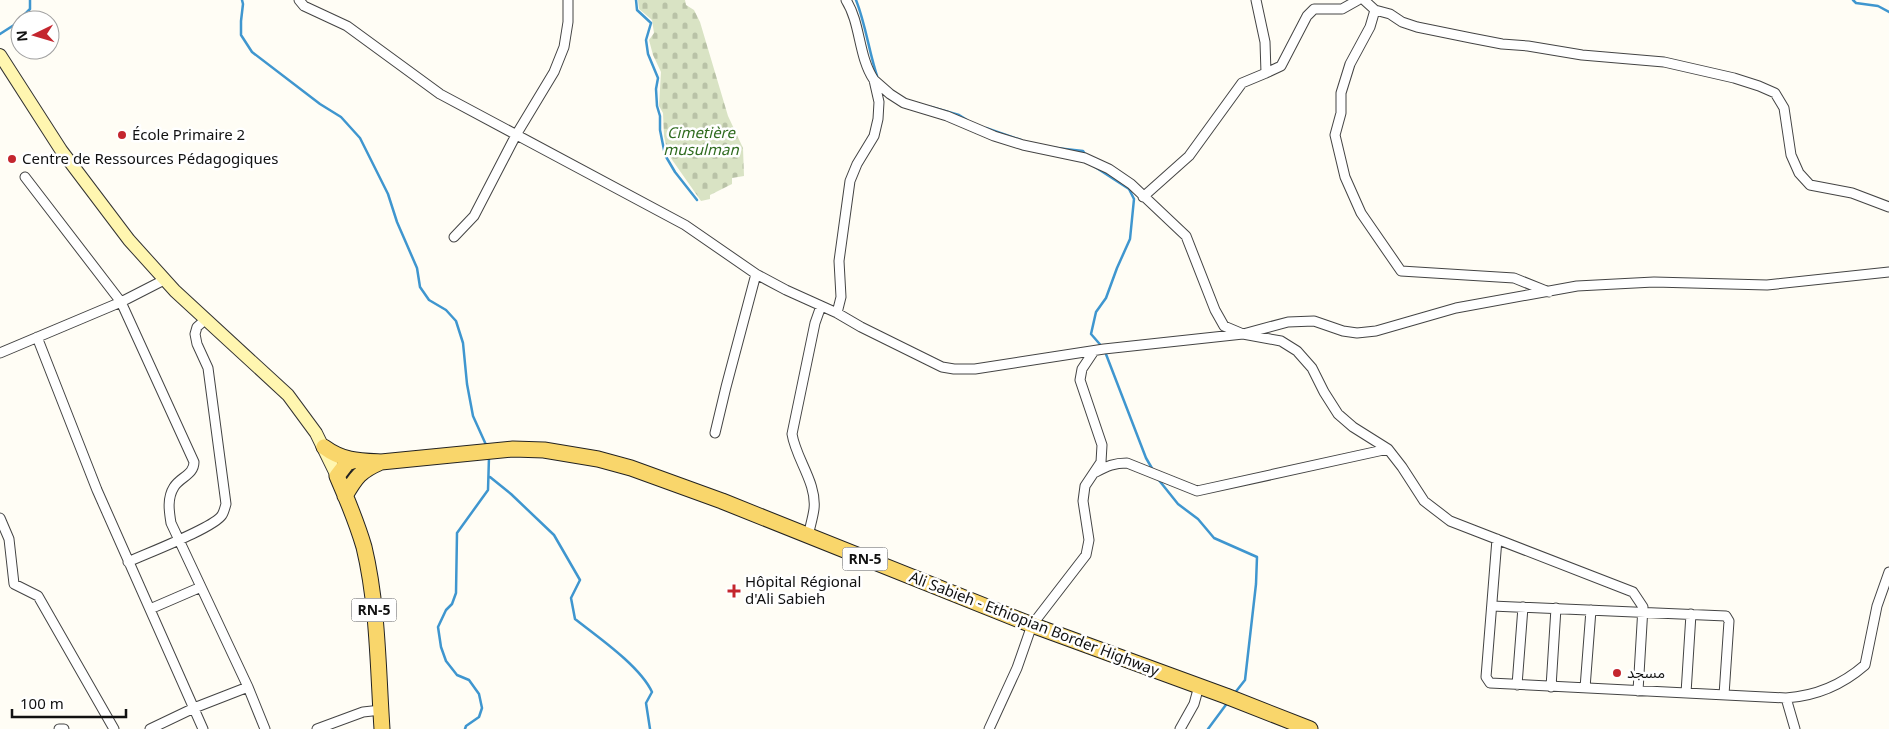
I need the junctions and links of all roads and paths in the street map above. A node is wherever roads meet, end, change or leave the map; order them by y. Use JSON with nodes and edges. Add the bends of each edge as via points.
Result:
{"nodes":[{"id":1,"x":299,"y":0,"type":"edge"},
{"id":2,"x":568,"y":0,"type":"edge"},
{"id":3,"x":846,"y":0,"type":"edge"},
{"id":4,"x":1256,"y":0,"type":"edge"},
{"id":5,"x":1358,"y":0,"type":"edge"},
{"id":6,"x":1364,"y":0,"type":"edge"},
{"id":7,"x":1375,"y":10,"type":"junction"},
{"id":8,"x":0,"y":55,"type":"edge"},
{"id":9,"x":1266,"y":73,"type":"junction"},
{"id":10,"x":874,"y":80,"type":"junction"},
{"id":11,"x":516,"y":135,"type":"junction"},
{"id":12,"x":25,"y":177,"type":"dead end"},
{"id":13,"x":1143,"y":197,"type":"junction"},
{"id":14,"x":1889,"y":207,"type":"edge"},
{"id":15,"x":454,"y":237,"type":"dead end"},
{"id":16,"x":1889,"y":272,"type":"edge"},
{"id":17,"x":756,"y":274,"type":"junction"},
{"id":18,"x":164,"y":280,"type":"junction"},
{"id":19,"x":1550,"y":292,"type":"junction"},
{"id":20,"x":121,"y":302,"type":"junction"},
{"id":21,"x":821,"y":306,"type":"junction"},
{"id":22,"x":837,"y":313,"type":"junction"},
{"id":23,"x":206,"y":319,"type":"junction"},
{"id":24,"x":1243,"y":334,"type":"junction"},
{"id":25,"x":37,"y":337,"type":"junction"},
{"id":26,"x":1094,"y":351,"type":"junction"},
{"id":27,"x":0,"y":353,"type":"edge"},
{"id":28,"x":715,"y":433,"type":"dead end"},
{"id":29,"x":324,"y":447,"type":"junction"},
{"id":30,"x":1388,"y":449,"type":"junction"},
{"id":31,"x":356,"y":460,"type":"junction"},
{"id":32,"x":381,"y":462,"type":"junction"},
{"id":33,"x":1094,"y":474,"type":"junction"},
{"id":34,"x":337,"y":476,"type":"junction"},
{"id":35,"x":345,"y":496,"type":"junction"},
{"id":36,"x":0,"y":518,"type":"edge"},
{"id":37,"x":808,"y":536,"type":"junction"},
{"id":38,"x":1496,"y":539,"type":"junction"},
{"id":39,"x":178,"y":540,"type":"junction"},
{"id":40,"x":128,"y":562,"type":"junction"},
{"id":41,"x":1889,"y":572,"type":"edge"},
{"id":42,"x":201,"y":587,"type":"junction"},
{"id":43,"x":1492,"y":606,"type":"junction"},
{"id":44,"x":1523,"y":607,"type":"junction"},
{"id":45,"x":1556,"y":608,"type":"junction"},
{"id":46,"x":150,"y":609,"type":"junction"},
{"id":47,"x":1591,"y":610,"type":"junction"},
{"id":48,"x":1643,"y":612,"type":"junction"},
{"id":49,"x":1691,"y":614,"type":"junction"},
{"id":50,"x":1032,"y":625,"type":"junction"},
{"id":51,"x":1517,"y":685,"type":"junction"},
{"id":52,"x":1199,"y":686,"type":"junction"},
{"id":53,"x":248,"y":687,"type":"junction"},
{"id":54,"x":1551,"y":687,"type":"junction"},
{"id":55,"x":1585,"y":688,"type":"junction"},
{"id":56,"x":1638,"y":691,"type":"junction"},
{"id":57,"x":1686,"y":693,"type":"junction"},
{"id":58,"x":1724,"y":695,"type":"junction"},
{"id":59,"x":1786,"y":698,"type":"junction"},
{"id":60,"x":194,"y":708,"type":"junction"},
{"id":61,"x":381,"y":710,"type":"junction"},
{"id":62,"x":59,"y":729,"type":"edge"},
{"id":63,"x":64,"y":729,"type":"edge"},
{"id":64,"x":114,"y":729,"type":"edge"},
{"id":65,"x":150,"y":729,"type":"edge"},
{"id":66,"x":203,"y":729,"type":"edge"},
{"id":67,"x":265,"y":729,"type":"edge"},
{"id":68,"x":317,"y":729,"type":"edge"},
{"id":69,"x":382,"y":729,"type":"edge"},
{"id":70,"x":989,"y":729,"type":"edge"},
{"id":71,"x":1180,"y":729,"type":"edge"},
{"id":72,"x":1310,"y":729,"type":"edge"},
{"id":73,"x":1795,"y":729,"type":"edge"}],
"edges":[{"from":1,"to":11,"type":"street","via":[[304,6],[346,26],[440,94]]},
{"from":2,"to":11,"type":"street","via":[[564,46],[554,72]]},
{"from":3,"to":10,"type":"street","via":[[855,20],[865,62]]},
{"from":4,"to":9,"type":"street","via":[[1265,42]]},
{"from":5,"to":9,"type":"street","via":[[1342,9],[1314,9],[1280,66]]},
{"from":6,"to":7,"type":"street"},
{"from":7,"to":14,"type":"street","via":[[1417,27],[1471,38],[1582,55],[1664,62],[1759,86],[1775,93],[1784,108],[1791,155],[1799,173],[1810,184],[1852,193]]},
{"from":7,"to":19,"type":"street","via":[[1370,27],[1350,64],[1341,93],[1341,113],[1335,135],[1345,177],[1361,213],[1401,271],[1514,278]]},
{"from":8,"to":18,"type":"main road","number":"RN-5","via":[[72,166],[134,247]]},
{"from":9,"to":13,"type":"street","via":[[1242,83],[1189,156]]},
{"from":10,"to":13,"type":"street","via":[[904,103],[1040,150],[1085,158],[1109,169]]},
{"from":10,"to":22,"type":"street","via":[[879,102],[878,119],[874,136],[850,181],[838,261],[841,297]]},
{"from":11,"to":15,"type":"street","via":[[474,216]]},
{"from":11,"to":17,"type":"street","via":[[685,225]]},
{"from":12,"to":20,"type":"street"},
{"from":13,"to":24,"type":"street","via":[[1186,236],[1224,326]]},
{"from":16,"to":19,"type":"street","via":[[1767,285],[1654,282],[1577,286]]},
{"from":17,"to":21,"type":"street"},
{"from":17,"to":28,"type":"street"},
{"from":18,"to":20,"type":"street"},
{"from":18,"to":23,"type":"main road","number":"RN-5"},
{"from":19,"to":24,"type":"street","via":[[1442,312],[1376,331],[1343,331],[1314,321],[1288,322]]},
{"from":20,"to":25,"type":"street"},
{"from":20,"to":39,"type":"street","via":[[194,462],[192,471],[173,488],[170,498],[171,523]]},
{"from":21,"to":22,"type":"street"},
{"from":21,"to":37,"type":"street","via":[[792,434],[812,490],[814,507]]},
{"from":22,"to":26,"type":"street","via":[[942,367],[954,369],[975,369]]},
{"from":23,"to":29,"type":"main road","number":"RN-5","via":[[288,395]]},
{"from":23,"to":39,"type":"street","via":[[197,327],[195,334],[208,368],[226,504],[222,516]]},
{"from":24,"to":26,"type":"street"},
{"from":24,"to":30,"type":"street","via":[[1276,339],[1297,351],[1312,368],[1338,414]]},
{"from":25,"to":27,"type":"street"},
{"from":25,"to":40,"type":"street"},
{"from":26,"to":33,"type":"street","via":[[1082,368],[1080,380],[1102,445],[1101,462]]},
{"from":29,"to":31,"type":"main road","via":[[341,458]]},
{"from":29,"to":34,"type":"main road","number":"RN-5"},
{"from":30,"to":33,"type":"street","via":[[1198,491],[1126,463],[1106,466]]},
{"from":30,"to":38,"type":"street","via":[[1424,501],[1450,521]]},
{"from":31,"to":32,"type":"main road","number":"RN-5"},
{"from":31,"to":34,"type":"main road","via":[[347,463]]},
{"from":32,"to":35,"type":"main road","number":"RN-5","via":[[356,476]]},
{"from":32,"to":37,"type":"main road","name":"Ali Sabieh - Ethiopian Border Highway","number":"RN-5","via":[[498,450],[544,450],[598,459],[722,501]]},
{"from":33,"to":50,"type":"street","via":[[1085,486],[1083,501],[1089,540],[1086,555]]},
{"from":34,"to":35,"type":"main road","number":"RN-5"},
{"from":35,"to":61,"type":"main road","number":"RN-5","via":[[369,570]]},
{"from":36,"to":64,"type":"street","via":[[9,539],[14,584],[38,596]]},
{"from":37,"to":50,"type":"main road","name":"Ali Sabieh - Ethiopian Border Highway","number":"RN-5"},
{"from":38,"to":43,"type":"street"},
{"from":38,"to":48,"type":"street","via":[[1633,592]]},
{"from":39,"to":40,"type":"street"},
{"from":39,"to":42,"type":"street"},
{"from":40,"to":46,"type":"street"},
{"from":41,"to":59,"type":"street","via":[[1877,606],[1865,665],[1841,683],[1818,693]]},
{"from":42,"to":46,"type":"street"},
{"from":42,"to":53,"type":"street"},
{"from":43,"to":44,"type":"street"},
{"from":43,"to":51,"type":"street","via":[[1486,677],[1490,683]]},
{"from":44,"to":45,"type":"street"},
{"from":44,"to":51,"type":"street"},
{"from":45,"to":47,"type":"street"},
{"from":45,"to":54,"type":"street"},
{"from":46,"to":60,"type":"street"},
{"from":47,"to":48,"type":"street"},
{"from":47,"to":55,"type":"street"},
{"from":48,"to":49,"type":"street"},
{"from":48,"to":56,"type":"street"},
{"from":49,"to":57,"type":"street"},
{"from":49,"to":58,"type":"street","via":[[1726,616]]},
{"from":50,"to":52,"type":"main road","name":"Ali Sabieh - Ethiopian Border Highway","number":"RN-5"},
{"from":50,"to":70,"type":"street","via":[[1017,668]]},
{"from":51,"to":54,"type":"street"},
{"from":52,"to":71,"type":"street","via":[[1194,704]]},
{"from":52,"to":72,"type":"main road","name":"Ali Sabieh - Ethiopian Border Highway","number":"RN-5"},
{"from":53,"to":60,"type":"street"},
{"from":53,"to":67,"type":"street"},
{"from":54,"to":55,"type":"street"},
{"from":55,"to":56,"type":"street"},
{"from":56,"to":57,"type":"street"},
{"from":57,"to":58,"type":"street"},
{"from":58,"to":59,"type":"street"},
{"from":59,"to":73,"type":"street"},
{"from":60,"to":65,"type":"street"},
{"from":60,"to":66,"type":"street"},
{"from":61,"to":68,"type":"street","via":[[363,712]]},
{"from":61,"to":69,"type":"main road","number":"RN-5"},
{"from":62,"to":63,"type":"street"}]}
